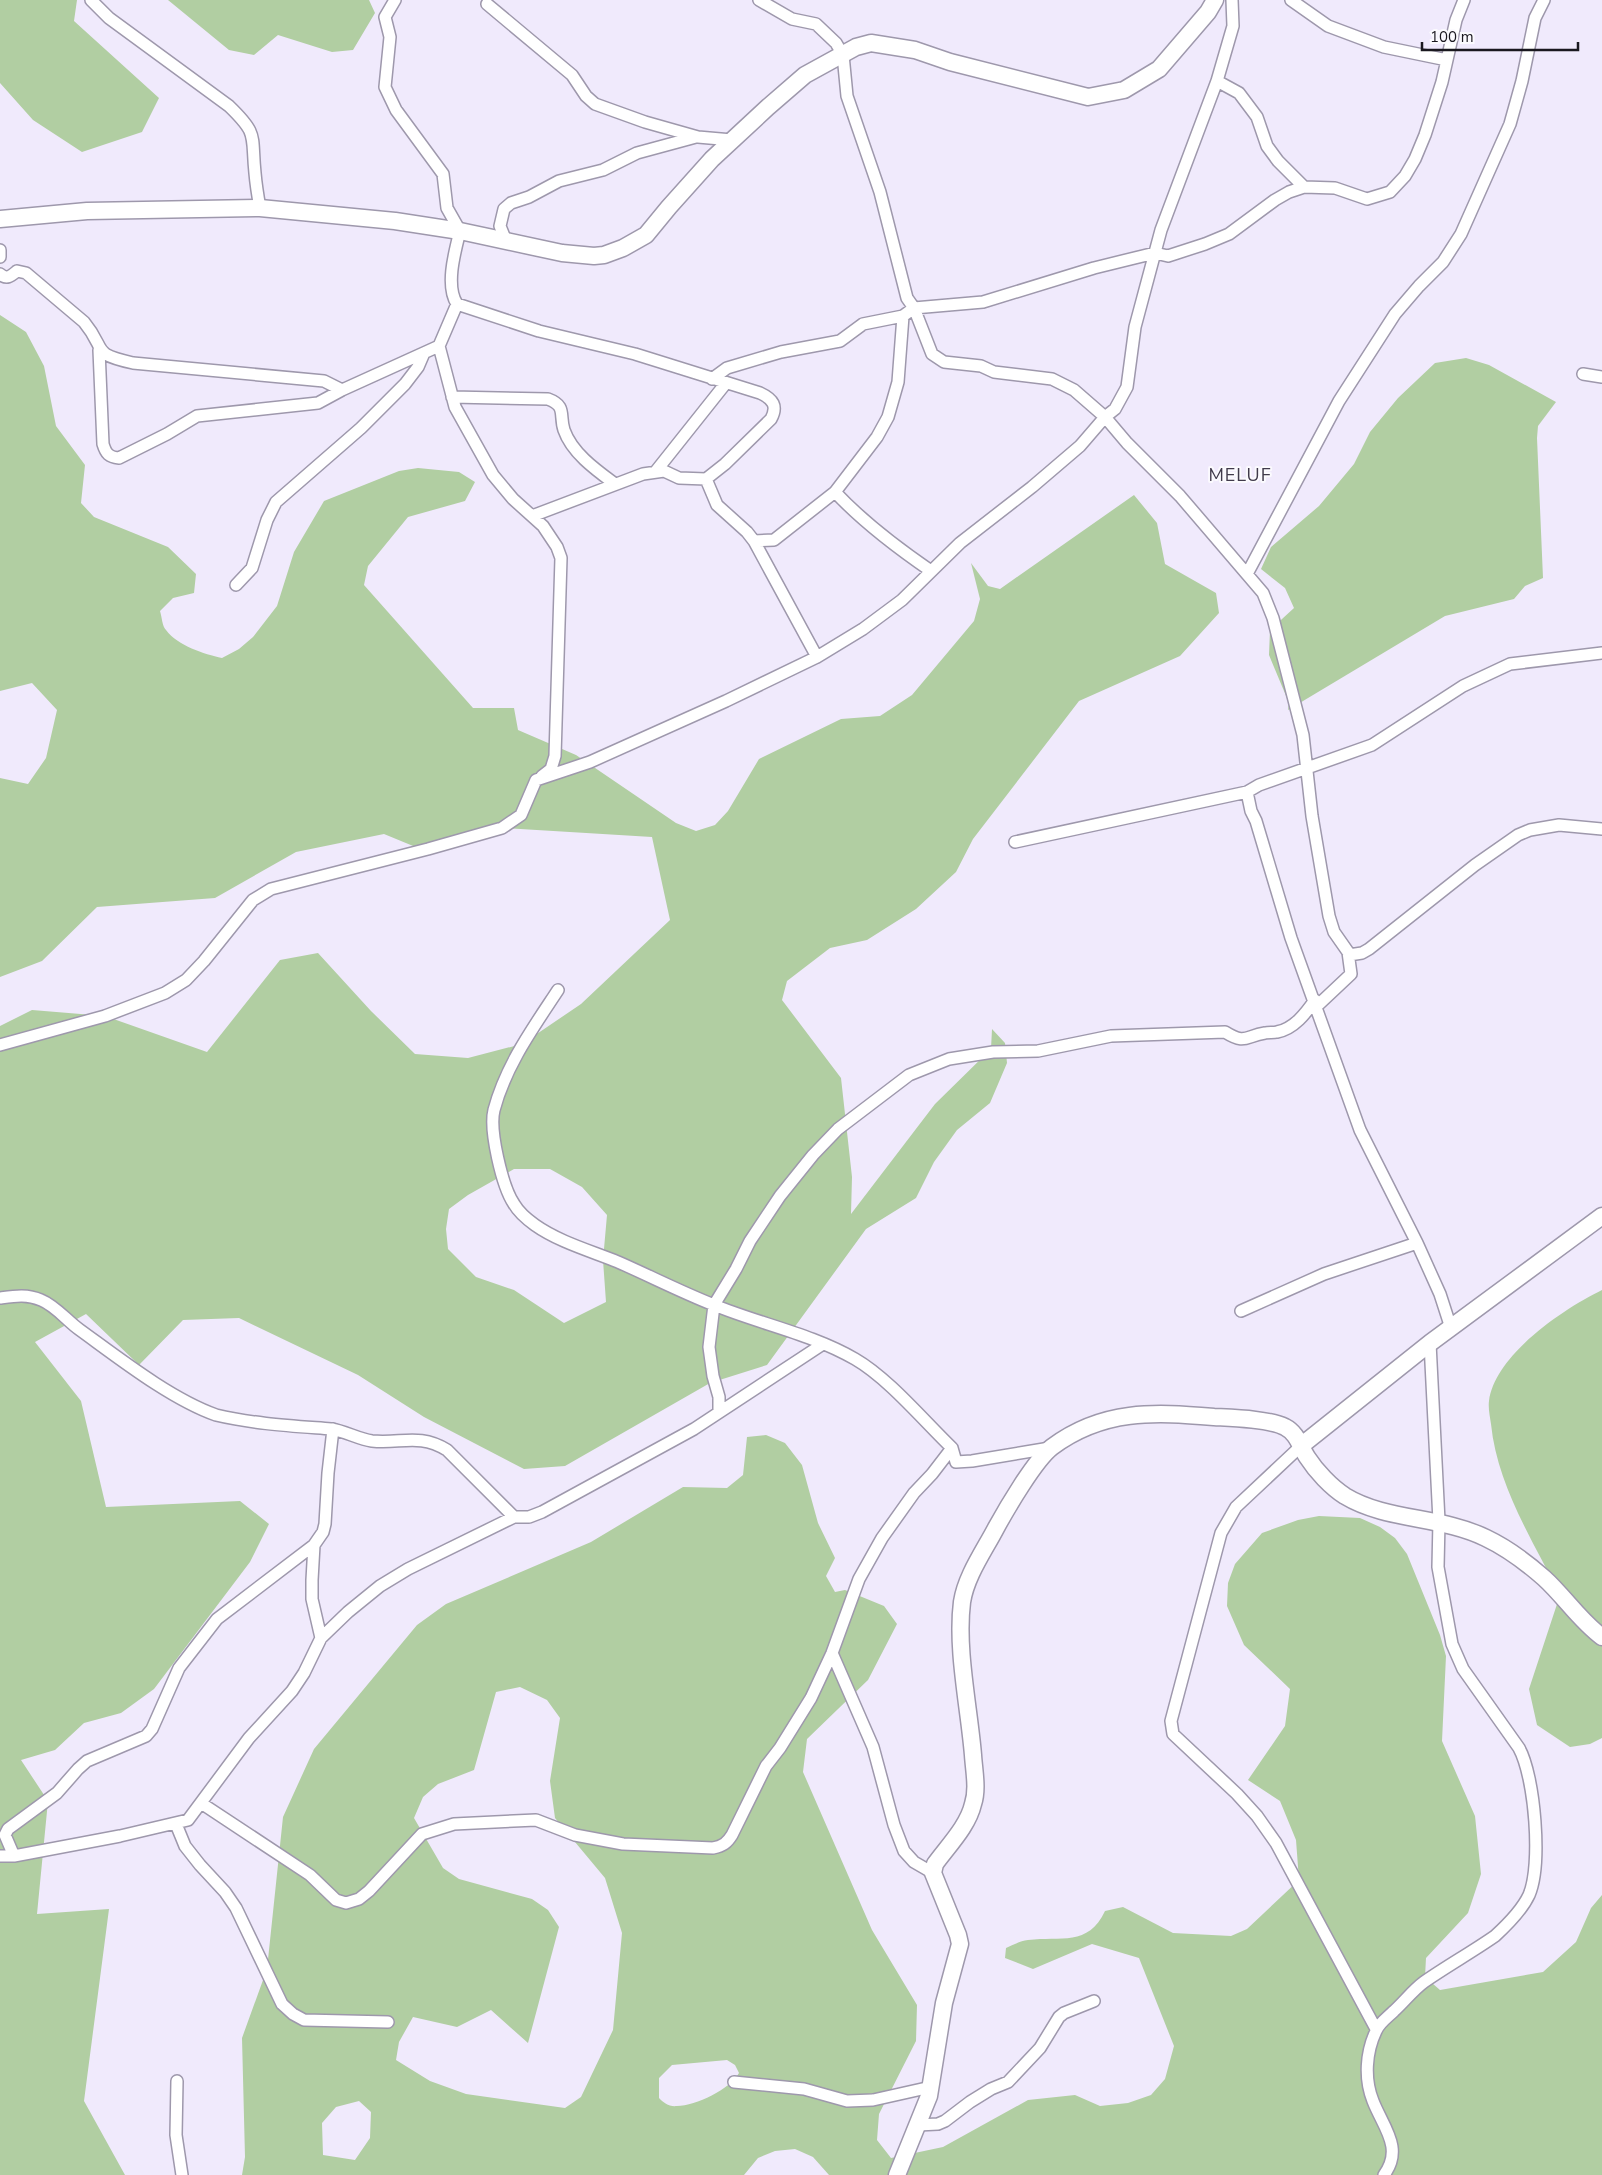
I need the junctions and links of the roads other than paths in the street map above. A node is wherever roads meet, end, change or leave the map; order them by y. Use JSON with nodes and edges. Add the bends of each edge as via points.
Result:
{"nodes":[{"id":1,"x":90,"y":0,"type":"edge"},
{"id":2,"x":394,"y":0,"type":"edge"},
{"id":3,"x":759,"y":0,"type":"edge"},
{"id":4,"x":1215,"y":0,"type":"edge"},
{"id":5,"x":1232,"y":0,"type":"edge"},
{"id":6,"x":1291,"y":0,"type":"edge"},
{"id":7,"x":1464,"y":0,"type":"edge"},
{"id":8,"x":1544,"y":0,"type":"edge"},
{"id":9,"x":487,"y":4,"type":"dead end"},
{"id":10,"x":842,"y":55,"type":"junction"},
{"id":11,"x":1447,"y":60,"type":"junction"},
{"id":12,"x":1217,"y":81,"type":"junction"},
{"id":13,"x":698,"y":137,"type":"junction"},
{"id":14,"x":732,"y":140,"type":"junction"},
{"id":15,"x":1304,"y":187,"type":"junction"},
{"id":16,"x":260,"y":208,"type":"junction"},
{"id":17,"x":0,"y":219,"type":"edge"},
{"id":18,"x":460,"y":231,"type":"junction"},
{"id":19,"x":506,"y":241,"type":"junction"},
{"id":20,"x":0,"y":250,"type":"edge"},
{"id":21,"x":1155,"y":254,"type":"junction"},
{"id":22,"x":0,"y":256,"type":"edge"},
{"id":23,"x":0,"y":274,"type":"edge"},
{"id":24,"x":457,"y":304,"type":"junction"},
{"id":25,"x":914,"y":308,"type":"junction"},
{"id":26,"x":903,"y":316,"type":"junction"},
{"id":27,"x":439,"y":346,"type":"junction"},
{"id":28,"x":99,"y":350,"type":"junction"},
{"id":29,"x":424,"y":353,"type":"junction"},
{"id":30,"x":1583,"y":374,"type":"dead end"},
{"id":31,"x":1602,"y":376,"type":"edge"},
{"id":32,"x":712,"y":379,"type":"junction"},
{"id":33,"x":726,"y":383,"type":"junction"},
{"id":34,"x":342,"y":390,"type":"junction"},
{"id":35,"x":452,"y":397,"type":"junction"},
{"id":36,"x":1105,"y":417,"type":"junction"},
{"id":37,"x":656,"y":471,"type":"junction"},
{"id":38,"x":706,"y":478,"type":"junction"},
{"id":39,"x":615,"y":484,"type":"junction"},
{"id":40,"x":835,"y":492,"type":"junction"},
{"id":41,"x":532,"y":516,"type":"junction"},
{"id":42,"x":754,"y":541,"type":"junction"},
{"id":43,"x":931,"y":571,"type":"junction"},
{"id":44,"x":1247,"y":574,"type":"junction"},
{"id":45,"x":236,"y":585,"type":"dead end"},
{"id":46,"x":1602,"y":653,"type":"edge"},
{"id":47,"x":817,"y":657,"type":"junction"},
{"id":48,"x":1308,"y":769,"type":"junction"},
{"id":49,"x":536,"y":780,"type":"junction"},
{"id":50,"x":1247,"y":792,"type":"junction"},
{"id":51,"x":1602,"y":829,"type":"edge"},
{"id":52,"x":1015,"y":842,"type":"dead end"},
{"id":53,"x":1349,"y":955,"type":"junction"},
{"id":54,"x":558,"y":990,"type":"dead end"},
{"id":55,"x":1316,"y":1003,"type":"junction"},
{"id":56,"x":0,"y":1045,"type":"edge"},
{"id":57,"x":1602,"y":1216,"type":"edge"},
{"id":58,"x":1417,"y":1242,"type":"junction"},
{"id":59,"x":0,"y":1298,"type":"edge"},
{"id":60,"x":714,"y":1306,"type":"junction"},
{"id":61,"x":1241,"y":1311,"type":"dead end"},
{"id":62,"x":1450,"y":1328,"type":"junction"},
{"id":63,"x":1430,"y":1343,"type":"junction"},
{"id":64,"x":823,"y":1344,"type":"junction"},
{"id":65,"x":719,"y":1411,"type":"junction"},
{"id":66,"x":333,"y":1430,"type":"junction"},
{"id":67,"x":1302,"y":1445,"type":"junction"},
{"id":68,"x":952,"y":1448,"type":"junction"},
{"id":69,"x":1050,"y":1448,"type":"junction"},
{"id":70,"x":514,"y":1517,"type":"junction"},
{"id":71,"x":1439,"y":1522,"type":"junction"},
{"id":72,"x":314,"y":1545,"type":"junction"},
{"id":73,"x":1602,"y":1637,"type":"edge"},
{"id":74,"x":321,"y":1638,"type":"junction"},
{"id":75,"x":832,"y":1653,"type":"junction"},
{"id":76,"x":202,"y":1803,"type":"junction"},
{"id":77,"x":176,"y":1824,"type":"junction"},
{"id":78,"x":0,"y":1856,"type":"edge"},
{"id":79,"x":14,"y":1856,"type":"junction"},
{"id":80,"x":933,"y":1873,"type":"junction"},
{"id":81,"x":1094,"y":2001,"type":"dead end"},
{"id":82,"x":388,"y":2022,"type":"dead end"},
{"id":83,"x":1376,"y":2029,"type":"junction"},
{"id":84,"x":176,"y":2082,"type":"dead end"},
{"id":85,"x":734,"y":2082,"type":"dead end"},
{"id":86,"x":931,"y":2087,"type":"junction"},
{"id":87,"x":918,"y":2125,"type":"junction"},
{"id":88,"x":182,"y":2175,"type":"edge"},
{"id":89,"x":897,"y":2175,"type":"edge"},
{"id":90,"x":1385,"y":2175,"type":"edge"}],
"edges":[{"from":1,"to":16,"type":"street","via":[[246,122],[253,136]]},
{"from":2,"to":18,"type":"street","via":[[385,17],[390,37],[385,87],[396,110],[443,174],[447,208]]},
{"from":3,"to":10,"type":"street","via":[[792,19],[816,24],[836,43]]},
{"from":4,"to":10,"type":"street","via":[[1159,69],[1124,90],[1088,97],[915,50],[871,43]]},
{"from":5,"to":12,"type":"street","via":[[1233,26]]},
{"from":6,"to":11,"type":"street","via":[[1328,26],[1384,47]]},
{"from":7,"to":11,"type":"street"},
{"from":8,"to":44,"type":"street","via":[[1535,18],[1510,124],[1461,234],[1443,262],[1396,314],[1339,401]]},
{"from":9,"to":13,"type":"street","via":[[572,75],[595,104]]},
{"from":10,"to":14,"type":"street","via":[[805,75]]},
{"from":10,"to":25,"type":"street","via":[[847,96],[880,192],[907,298]]},
{"from":11,"to":15,"type":"street","via":[[1415,159],[1390,192],[1367,199],[1335,188]]},
{"from":12,"to":15,"type":"street","via":[[1239,94],[1257,117],[1267,146]]},
{"from":12,"to":21,"type":"street"},
{"from":13,"to":14,"type":"street"},
{"from":13,"to":19,"type":"street","via":[[637,153],[603,170],[559,181],[529,198],[512,203],[504,209],[501,218],[500,226]]},
{"from":14,"to":19,"type":"street","via":[[646,235],[623,248],[594,256],[562,254]]},
{"from":15,"to":21,"type":"street","via":[[1274,200],[1223,238],[1168,256]]},
{"from":16,"to":17,"type":"street","via":[[87,211]]},
{"from":16,"to":18,"type":"street","via":[[395,221]]},
{"from":18,"to":19,"type":"street"},
{"from":18,"to":24,"type":"street","via":[[452,260],[452,293]]},
{"from":20,"to":22,"type":"street"},
{"from":21,"to":25,"type":"street","via":[[1094,268],[983,302]]},
{"from":21,"to":36,"type":"street","via":[[1136,327],[1127,387],[1115,409]]},
{"from":23,"to":28,"type":"street","via":[[10,277],[17,271],[26,273],[84,322]]},
{"from":24,"to":27,"type":"street"},
{"from":24,"to":32,"type":"street","via":[[539,331],[635,354]]},
{"from":25,"to":26,"type":"street"},
{"from":25,"to":36,"type":"street","via":[[932,354],[944,362],[1052,379],[1074,390]]},
{"from":26,"to":32,"type":"street","via":[[863,324],[840,341],[781,352],[727,368]]},
{"from":26,"to":40,"type":"street","via":[[898,382],[888,417],[862,459]]},
{"from":27,"to":29,"type":"street"},
{"from":27,"to":35,"type":"street"},
{"from":28,"to":34,"type":"street","via":[[111,358],[133,363],[324,381]]},
{"from":28,"to":34,"type":"street","via":[[101,436],[106,453],[111,457],[119,458],[137,450],[196,416],[318,403]]},
{"from":29,"to":34,"type":"street"},
{"from":29,"to":45,"type":"street","via":[[405,384],[361,428],[276,502],[252,568]]},
{"from":30,"to":31,"type":"street"},
{"from":32,"to":33,"type":"street"},
{"from":33,"to":37,"type":"street"},
{"from":33,"to":38,"type":"street","via":[[768,397],[775,404],[775,411],[771,420]]},
{"from":35,"to":39,"type":"street","via":[[548,399],[556,402],[562,409],[564,428],[576,449]]},
{"from":35,"to":41,"type":"street","via":[[493,475]]},
{"from":36,"to":43,"type":"street","via":[[1080,446],[960,543]]},
{"from":36,"to":44,"type":"street","via":[[1180,496]]},
{"from":37,"to":38,"type":"street","via":[[679,478]]},
{"from":37,"to":39,"type":"street"},
{"from":38,"to":42,"type":"street","via":[[717,505]]},
{"from":39,"to":41,"type":"street"},
{"from":40,"to":42,"type":"street","via":[[774,540]]},
{"from":40,"to":43,"type":"street","via":[[860,519]]},
{"from":41,"to":49,"type":"street","via":[[543,526],[561,558],[555,756],[552,769]]},
{"from":42,"to":47,"type":"street"},
{"from":43,"to":47,"type":"street","via":[[902,600]]},
{"from":44,"to":48,"type":"street","via":[[1268,602],[1303,735]]},
{"from":46,"to":48,"type":"street","via":[[1510,664],[1463,686],[1372,745]]},
{"from":47,"to":49,"type":"street","via":[[590,762]]},
{"from":48,"to":50,"type":"street"},
{"from":48,"to":53,"type":"street","via":[[1312,816],[1329,916],[1334,932]]},
{"from":49,"to":56,"type":"street","via":[[521,815],[502,828],[270,889],[253,900],[186,980],[165,994],[105,1016]]},
{"from":50,"to":52,"type":"street"},
{"from":50,"to":55,"type":"street","via":[[1291,938]]},
{"from":51,"to":53,"type":"street","via":[[1558,825],[1518,835],[1362,953]]},
{"from":53,"to":55,"type":"street","via":[[1350,974]]},
{"from":54,"to":60,"type":"street","via":[[518,1052],[494,1111],[492,1134],[514,1205],[535,1225],[551,1234]]},
{"from":55,"to":58,"type":"street","via":[[1360,1130]]},
{"from":55,"to":60,"type":"street","via":[[1291,1026],[1246,1040],[1225,1032],[1111,1036],[1038,1051],[993,1052],[949,1058],[908,1075],[838,1129],[814,1155],[780,1196],[750,1241]]},
{"from":57,"to":62,"type":"street"},
{"from":58,"to":61,"type":"street","via":[[1324,1274]]},
{"from":58,"to":62,"type":"street","via":[[1440,1294]]},
{"from":59,"to":66,"type":"street","via":[[25,1295],[42,1300],[78,1329],[168,1390],[204,1410],[231,1418]]},
{"from":60,"to":64,"type":"street"},
{"from":60,"to":65,"type":"street","via":[[709,1347],[720,1397]]},
{"from":62,"to":63,"type":"street"},
{"from":63,"to":67,"type":"street"},
{"from":63,"to":71,"type":"street"},
{"from":64,"to":65,"type":"street"},
{"from":64,"to":68,"type":"street","via":[[854,1358],[874,1373]]},
{"from":65,"to":70,"type":"street","via":[[694,1429],[542,1512],[529,1517]]},
{"from":66,"to":70,"type":"street","via":[[372,1441],[434,1442],[447,1450]]},
{"from":66,"to":72,"type":"street","via":[[325,1524]]},
{"from":67,"to":69,"type":"street","via":[[1284,1426],[1161,1413],[1107,1419]]},
{"from":67,"to":71,"type":"street","via":[[1307,1457],[1332,1486],[1355,1502]]},
{"from":67,"to":83,"type":"street","via":[[1236,1507],[1221,1533],[1171,1721],[1172,1734],[1237,1794],[1276,1843]]},
{"from":68,"to":69,"type":"street","via":[[956,1462],[972,1462]]},
{"from":68,"to":75,"type":"street","via":[[882,1538],[859,1579]]},
{"from":69,"to":80,"type":"street","via":[[1001,1519],[962,1601],[963,1665],[970,1716],[974,1804]]},
{"from":70,"to":74,"type":"street","via":[[380,1586]]},
{"from":71,"to":73,"type":"street","via":[[1484,1537],[1516,1556],[1544,1578]]},
{"from":71,"to":83,"type":"street","via":[[1438,1567],[1452,1644],[1463,1670],[1526,1760],[1534,1808],[1532,1884],[1524,1903],[1495,1936],[1423,1983]]},
{"from":72,"to":74,"type":"street","via":[[312,1599]]},
{"from":72,"to":79,"type":"street","via":[[217,1618],[179,1668],[146,1736],[87,1761],[53,1797],[8,1829],[5,1835]]},
{"from":74,"to":76,"type":"street","via":[[292,1691],[249,1738]]},
{"from":75,"to":76,"type":"street","via":[[811,1698],[766,1766],[732,1836],[721,1847],[623,1844],[575,1835],[536,1820],[454,1824],[422,1834],[369,1891],[346,1903],[336,1900],[310,1875]]},
{"from":75,"to":80,"type":"street","via":[[873,1747],[904,1851],[914,1862]]},
{"from":76,"to":77,"type":"street","via":[[188,1820]]},
{"from":77,"to":79,"type":"street"},
{"from":77,"to":82,"type":"street","via":[[185,1846],[236,1908],[282,2004],[304,2020]]},
{"from":78,"to":79,"type":"street"},
{"from":80,"to":86,"type":"street","via":[[960,1944],[944,2003]]},
{"from":81,"to":87,"type":"street","via":[[1059,2017],[1040,2048],[1008,2082],[970,2102],[945,2121]]},
{"from":83,"to":90,"type":"street","via":[[1367,2066],[1373,2102],[1394,2149]]},
{"from":84,"to":88,"type":"street","via":[[176,2135]]},
{"from":85,"to":86,"type":"street","via":[[804,2090],[847,2101],[888,2097]]},
{"from":86,"to":87,"type":"street"},
{"from":87,"to":89,"type":"street"}]}
